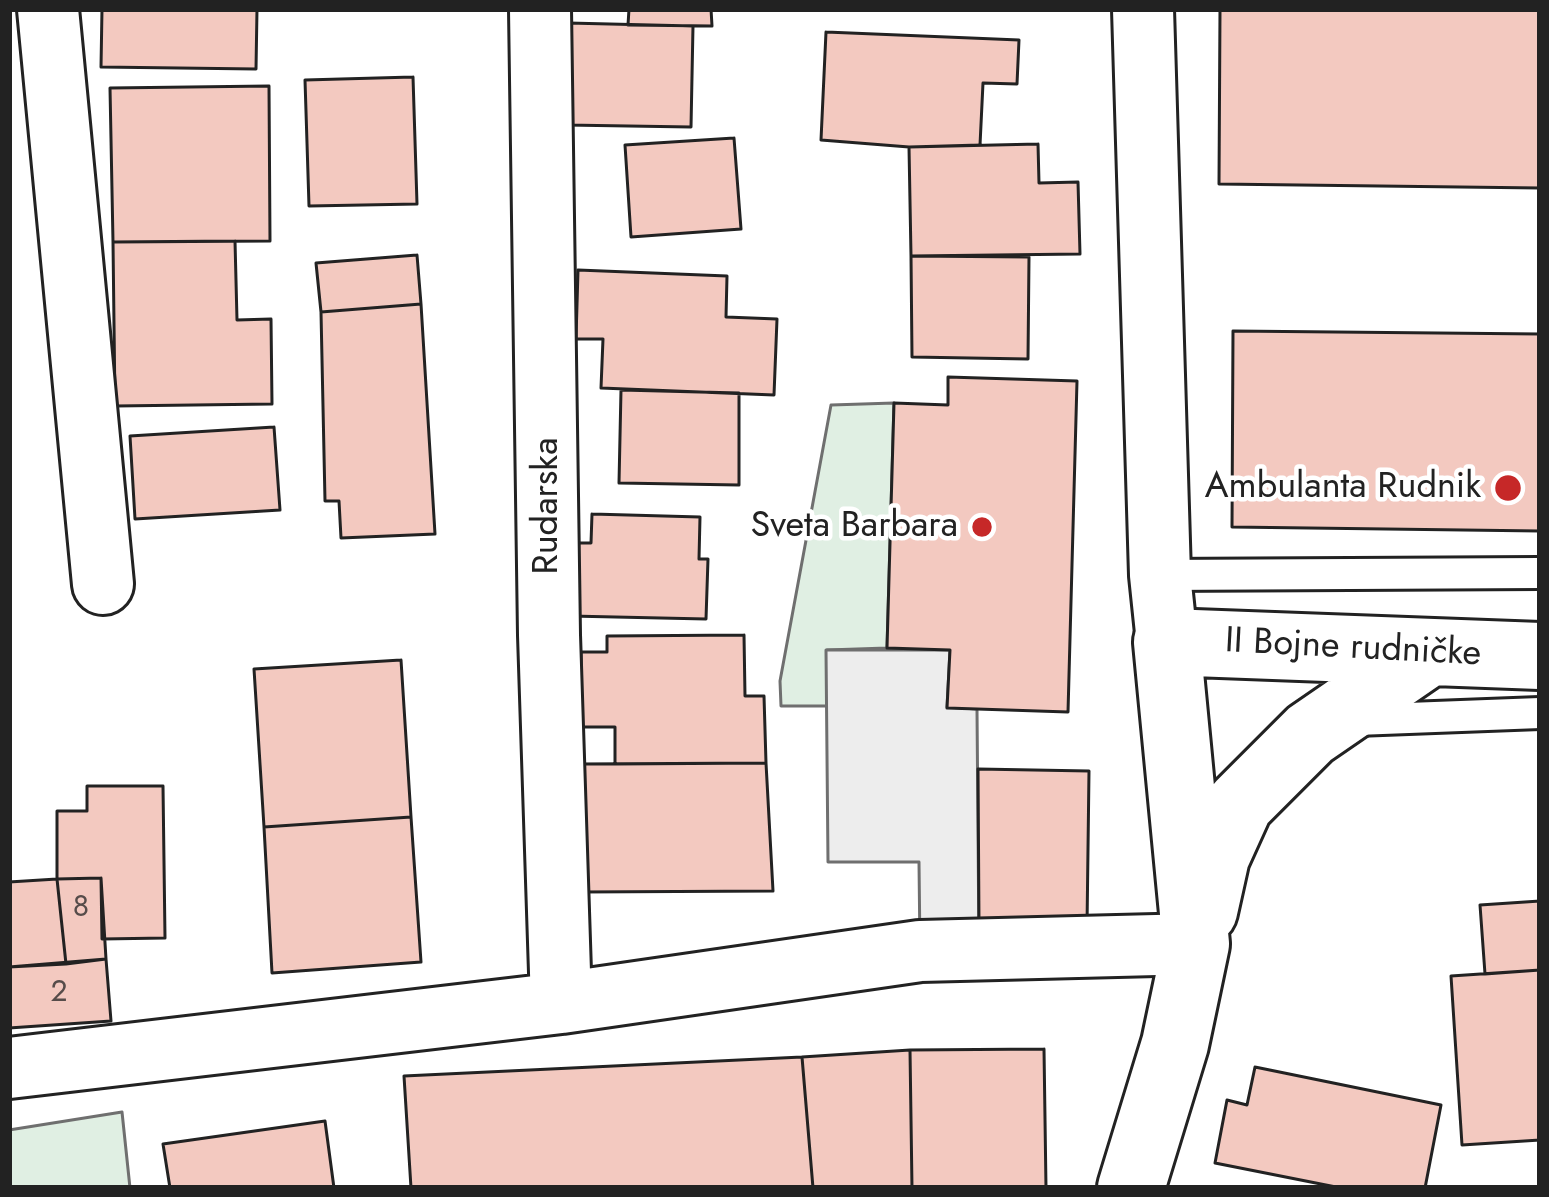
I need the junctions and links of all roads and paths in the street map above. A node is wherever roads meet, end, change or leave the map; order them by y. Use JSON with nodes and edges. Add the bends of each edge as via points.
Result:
{"nodes":[{"id":1,"x":48,"y":9,"type":"edge"},
{"id":2,"x":540,"y":9,"type":"edge"},
{"id":3,"x":1144,"y":9,"type":"edge"},
{"id":4,"x":1540,"y":573,"type":"edge"},
{"id":5,"x":1160,"y":575,"type":"junction"},
{"id":6,"x":103,"y":584,"type":"dead end"},
{"id":7,"x":1167,"y":642,"type":"junction"},
{"id":8,"x":1424,"y":655,"type":"junction"},
{"id":9,"x":1540,"y":656,"type":"edge"},
{"id":10,"x":1540,"y":713,"type":"edge"},
{"id":11,"x":1310,"y":734,"type":"junction"},
{"id":12,"x":1196,"y":944,"type":"junction"},
{"id":13,"x":561,"y":1003,"type":"junction"},
{"id":14,"x":9,"y":1068,"type":"edge"},
{"id":15,"x":1131,"y":1188,"type":"edge"}],
"edges":[{"from":1,"to":6,"type":"street"},
{"from":2,"to":13,"type":"street","name":"Rudarska"},
{"from":3,"to":5,"type":"street"},
{"from":4,"to":5,"type":"lane"},
{"from":5,"to":7,"type":"street"},
{"from":7,"to":8,"type":"street","name":"II Bojne rudničke"},
{"from":7,"to":12,"type":"street"},
{"from":8,"to":9,"type":"street","name":"II Bojne rudničke"},
{"from":8,"to":11,"type":"street"},
{"from":10,"to":11,"type":"lane","via":[[1366,717]]},
{"from":11,"to":12,"type":"street","via":[[1240,804],[1216,857]]},
{"from":12,"to":13,"type":"street","via":[[920,951]]},
{"from":12,"to":15,"type":"street"},
{"from":13,"to":14,"type":"street"}]}
